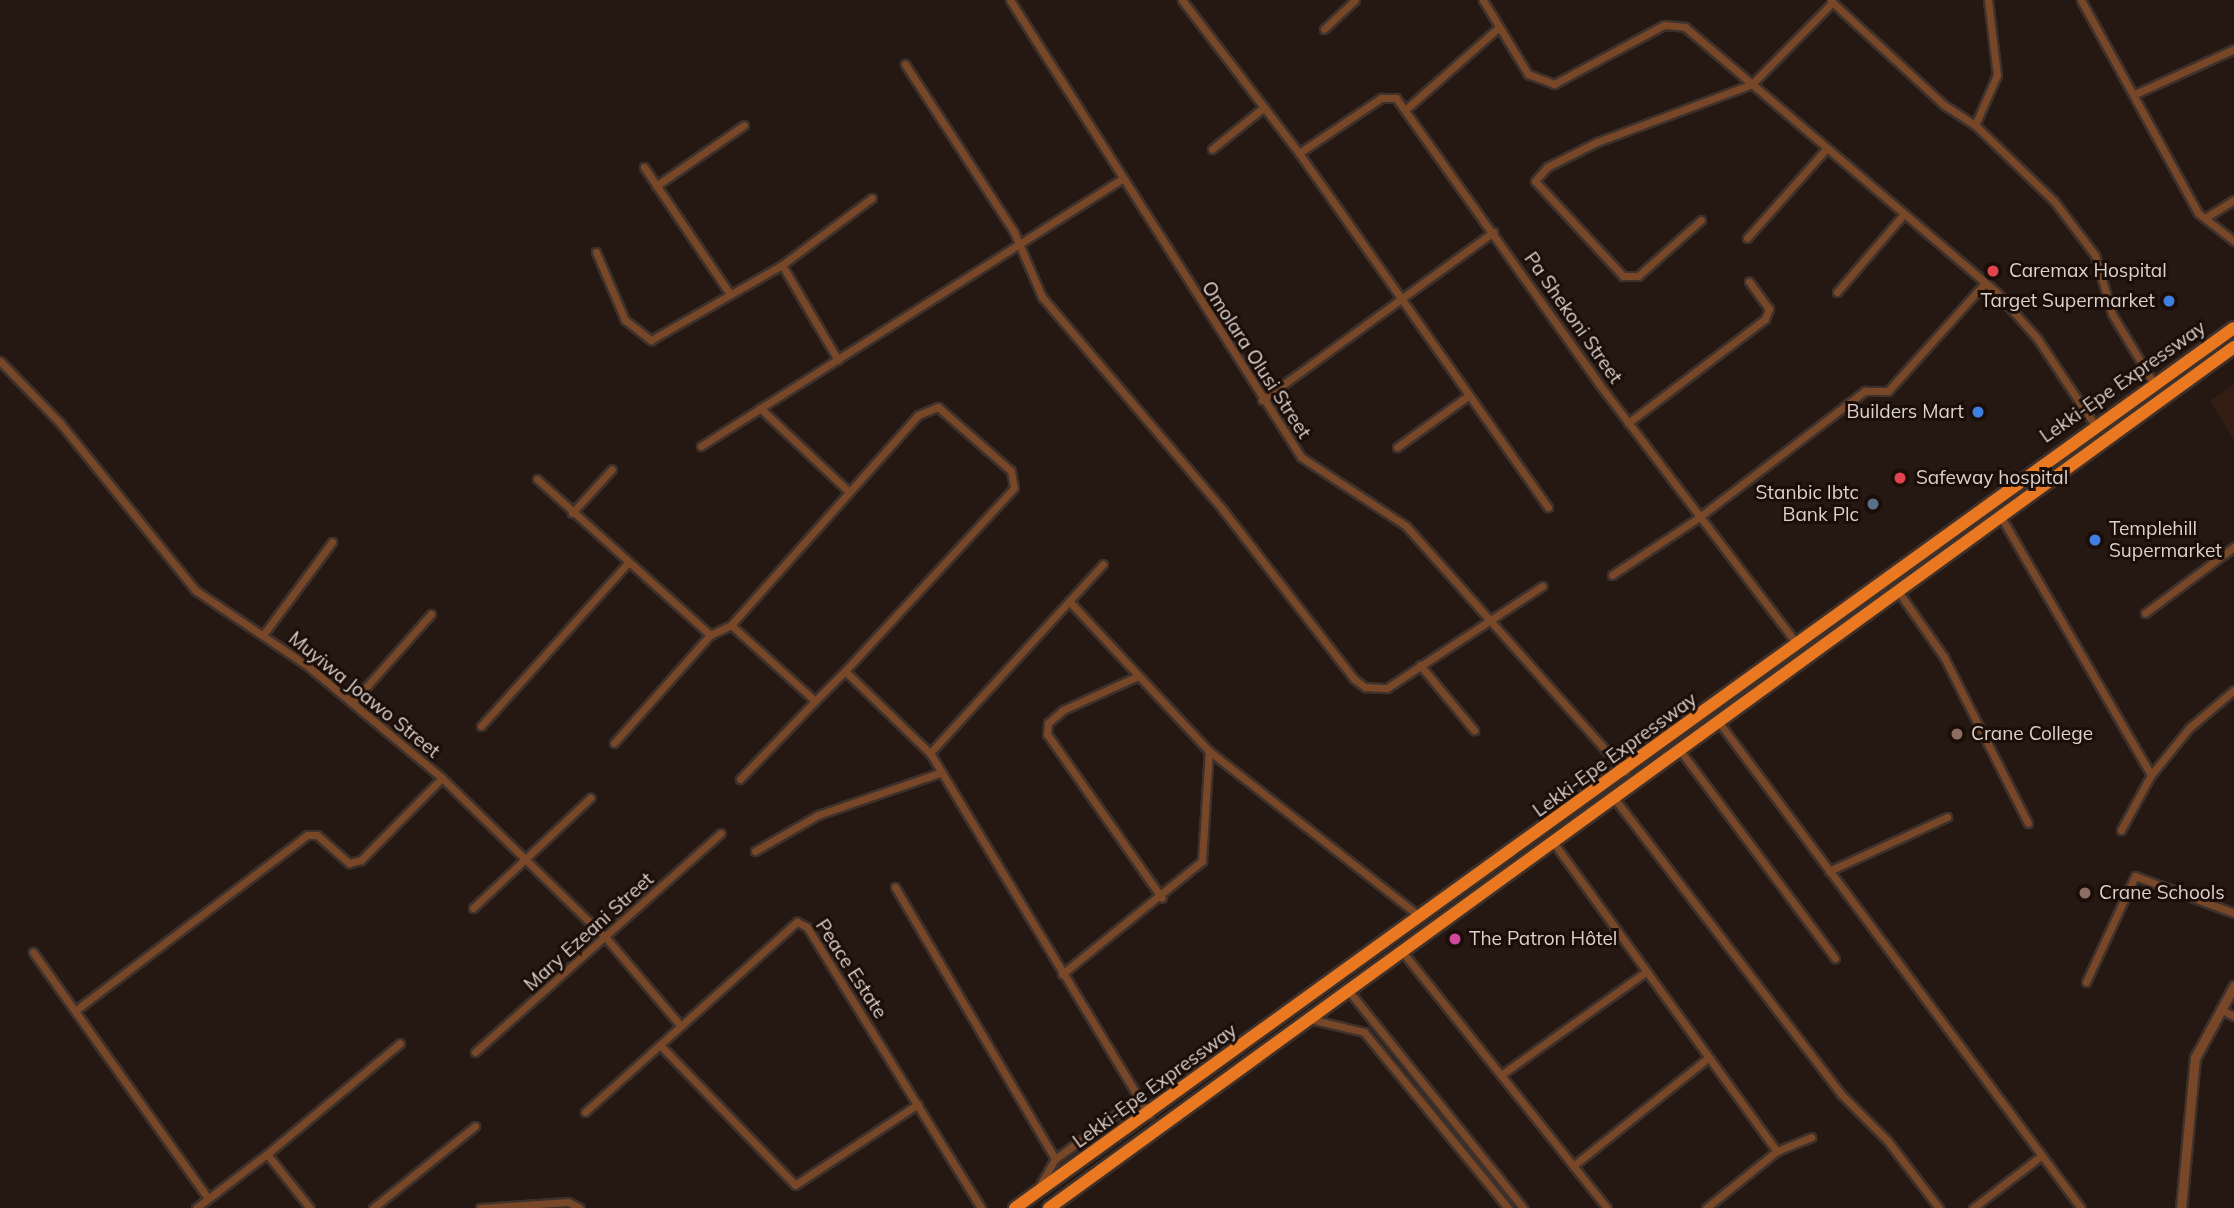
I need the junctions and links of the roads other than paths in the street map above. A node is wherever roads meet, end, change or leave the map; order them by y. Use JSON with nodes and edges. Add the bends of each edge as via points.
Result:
{"nodes":[{"id":1,"x":1010,"y":0,"type":"edge"},
{"id":2,"x":1183,"y":0,"type":"edge"},
{"id":3,"x":1354,"y":0,"type":"edge"},
{"id":4,"x":1483,"y":0,"type":"edge"},
{"id":5,"x":1988,"y":0,"type":"edge"},
{"id":6,"x":2081,"y":0,"type":"edge"},
{"id":7,"x":1831,"y":1,"type":"edge"},
{"id":8,"x":1499,"y":27,"type":"junction"},
{"id":9,"x":1324,"y":29,"type":"dead end"},
{"id":10,"x":2234,"y":49,"type":"edge"},
{"id":11,"x":905,"y":64,"type":"dead end"},
{"id":12,"x":1752,"y":84,"type":"junction"},
{"id":13,"x":2135,"y":94,"type":"junction"},
{"id":14,"x":1264,"y":107,"type":"junction"},
{"id":15,"x":1405,"y":110,"type":"junction"},
{"id":16,"x":744,"y":125,"type":"dead end"},
{"id":17,"x":1975,"y":125,"type":"junction"},
{"id":18,"x":1827,"y":148,"type":"junction"},
{"id":19,"x":1212,"y":149,"type":"dead end"},
{"id":20,"x":1299,"y":153,"type":"junction"},
{"id":21,"x":643,"y":167,"type":"dead end"},
{"id":22,"x":1122,"y":179,"type":"junction"},
{"id":23,"x":656,"y":186,"type":"junction"},
{"id":24,"x":872,"y":198,"type":"dead end"},
{"id":25,"x":2234,"y":200,"type":"edge"},
{"id":26,"x":1903,"y":215,"type":"junction"},
{"id":27,"x":2206,"y":218,"type":"junction"},
{"id":28,"x":1701,"y":220,"type":"dead end"},
{"id":29,"x":1493,"y":232,"type":"junction"},
{"id":30,"x":1747,"y":238,"type":"dead end"},
{"id":31,"x":2234,"y":241,"type":"edge"},
{"id":32,"x":1020,"y":246,"type":"junction"},
{"id":33,"x":596,"y":251,"type":"dead end"},
{"id":34,"x":782,"y":265,"type":"junction"},
{"id":35,"x":1749,"y":281,"type":"dead end"},
{"id":36,"x":1985,"y":283,"type":"junction"},
{"id":37,"x":728,"y":291,"type":"junction"},
{"id":38,"x":1837,"y":292,"type":"dead end"},
{"id":39,"x":1399,"y":300,"type":"junction"},
{"id":40,"x":2234,"y":328,"type":"edge"},
{"id":41,"x":2234,"y":347,"type":"edge"},
{"id":42,"x":838,"y":360,"type":"junction"},
{"id":43,"x":0,"y":361,"type":"edge"},
{"id":44,"x":2154,"y":384,"type":"junction"},
{"id":45,"x":1468,"y":396,"type":"junction"},
{"id":46,"x":1262,"y":400,"type":"junction"},
{"id":47,"x":760,"y":408,"type":"junction"},
{"id":48,"x":1628,"y":423,"type":"junction"},
{"id":49,"x":2094,"y":424,"type":"junction"},
{"id":50,"x":701,"y":446,"type":"dead end"},
{"id":51,"x":1397,"y":447,"type":"dead end"},
{"id":52,"x":612,"y":469,"type":"dead end"},
{"id":53,"x":537,"y":479,"type":"dead end"},
{"id":54,"x":849,"y":492,"type":"junction"},
{"id":55,"x":1548,"y":506,"type":"dead end"},
{"id":56,"x":572,"y":513,"type":"junction"},
{"id":57,"x":2001,"y":517,"type":"junction"},
{"id":58,"x":1698,"y":518,"type":"junction"},
{"id":59,"x":332,"y":542,"type":"dead end"},
{"id":60,"x":2234,"y":547,"type":"edge"},
{"id":61,"x":628,"y":563,"type":"junction"},
{"id":62,"x":1103,"y":564,"type":"dead end"},
{"id":63,"x":1612,"y":575,"type":"dead end"},
{"id":64,"x":1542,"y":586,"type":"dead end"},
{"id":65,"x":1898,"y":592,"type":"junction"},
{"id":66,"x":1069,"y":601,"type":"junction"},
{"id":67,"x":2146,"y":613,"type":"dead end"},
{"id":68,"x":431,"y":614,"type":"dead end"},
{"id":69,"x":1487,"y":617,"type":"junction"},
{"id":70,"x":731,"y":625,"type":"junction"},
{"id":71,"x":263,"y":635,"type":"junction"},
{"id":72,"x":710,"y":635,"type":"junction"},
{"id":73,"x":1798,"y":645,"type":"junction"},
{"id":74,"x":1420,"y":665,"type":"junction"},
{"id":75,"x":845,"y":671,"type":"junction"},
{"id":76,"x":1138,"y":676,"type":"junction"},
{"id":77,"x":2234,"y":690,"type":"edge"},
{"id":78,"x":815,"y":701,"type":"junction"},
{"id":79,"x":352,"y":703,"type":"junction"},
{"id":80,"x":1718,"y":721,"type":"junction"},
{"id":81,"x":481,"y":726,"type":"dead end"},
{"id":82,"x":1474,"y":730,"type":"dead end"},
{"id":83,"x":614,"y":743,"type":"dead end"},
{"id":84,"x":1679,"y":749,"type":"junction"},
{"id":85,"x":1209,"y":751,"type":"junction"},
{"id":86,"x":930,"y":753,"type":"junction"},
{"id":87,"x":1626,"y":772,"type":"junction"},
{"id":88,"x":939,"y":773,"type":"junction"},
{"id":89,"x":2151,"y":775,"type":"junction"},
{"id":90,"x":442,"y":778,"type":"junction"},
{"id":91,"x":740,"y":779,"type":"dead end"},
{"id":92,"x":590,"y":798,"type":"dead end"},
{"id":93,"x":1614,"y":798,"type":"junction"},
{"id":94,"x":1947,"y":817,"type":"dead end"},
{"id":95,"x":2028,"y":823,"type":"dead end"},
{"id":96,"x":2121,"y":830,"type":"dead end"},
{"id":97,"x":721,"y":832,"type":"dead end"},
{"id":98,"x":1553,"y":842,"type":"junction"},
{"id":99,"x":755,"y":851,"type":"dead end"},
{"id":100,"x":527,"y":858,"type":"junction"},
{"id":101,"x":1829,"y":872,"type":"junction"},
{"id":102,"x":894,"y":887,"type":"dead end"},
{"id":103,"x":1161,"y":898,"type":"junction"},
{"id":104,"x":473,"y":908,"type":"dead end"},
{"id":105,"x":2234,"y":913,"type":"edge"},
{"id":106,"x":1421,"y":917,"type":"junction"},
{"id":107,"x":606,"y":938,"type":"junction"},
{"id":108,"x":1401,"y":949,"type":"junction"},
{"id":109,"x":33,"y":952,"type":"dead end"},
{"id":110,"x":1836,"y":958,"type":"dead end"},
{"id":111,"x":1644,"y":973,"type":"junction"},
{"id":112,"x":1062,"y":974,"type":"junction"},
{"id":113,"x":2087,"y":982,"type":"dead end"},
{"id":114,"x":2234,"y":986,"type":"edge"},
{"id":115,"x":1347,"y":988,"type":"junction"},
{"id":116,"x":2220,"y":1009,"type":"junction"},
{"id":117,"x":76,"y":1010,"type":"junction"},
{"id":118,"x":2234,"y":1016,"type":"edge"},
{"id":119,"x":1306,"y":1017,"type":"junction"},
{"id":120,"x":680,"y":1026,"type":"junction"},
{"id":121,"x":400,"y":1043,"type":"dead end"},
{"id":122,"x":660,"y":1045,"type":"junction"},
{"id":123,"x":475,"y":1052,"type":"dead end"},
{"id":124,"x":1709,"y":1057,"type":"junction"},
{"id":125,"x":1501,"y":1075,"type":"junction"},
{"id":126,"x":1415,"y":1076,"type":"junction"},
{"id":127,"x":1407,"y":1083,"type":"junction"},
{"id":128,"x":1138,"y":1098,"type":"junction"},
{"id":129,"x":918,"y":1104,"type":"junction"},
{"id":130,"x":585,"y":1112,"type":"dead end"},
{"id":131,"x":1149,"y":1116,"type":"junction"},
{"id":132,"x":475,"y":1126,"type":"dead end"},
{"id":133,"x":1811,"y":1137,"type":"dead end"},
{"id":134,"x":1777,"y":1151,"type":"junction"},
{"id":135,"x":269,"y":1156,"type":"junction"},
{"id":136,"x":2041,"y":1156,"type":"junction"},
{"id":137,"x":1055,"y":1159,"type":"junction"},
{"id":138,"x":1573,"y":1166,"type":"junction"},
{"id":139,"x":1034,"y":1195,"type":"junction"},
{"id":140,"x":208,"y":1198,"type":"junction"},
{"id":141,"x":196,"y":1208,"type":"edge"},
{"id":142,"x":310,"y":1208,"type":"edge"},
{"id":143,"x":373,"y":1208,"type":"edge"},
{"id":144,"x":480,"y":1208,"type":"edge"},
{"id":145,"x":580,"y":1208,"type":"edge"},
{"id":146,"x":981,"y":1208,"type":"edge"},
{"id":147,"x":1015,"y":1208,"type":"edge"},
{"id":148,"x":1049,"y":1208,"type":"edge"},
{"id":149,"x":1508,"y":1208,"type":"edge"},
{"id":150,"x":1523,"y":1208,"type":"edge"},
{"id":151,"x":1607,"y":1208,"type":"edge"},
{"id":152,"x":1706,"y":1208,"type":"edge"},
{"id":153,"x":1939,"y":1208,"type":"edge"},
{"id":154,"x":1972,"y":1208,"type":"edge"},
{"id":155,"x":2081,"y":1208,"type":"edge"},
{"id":156,"x":2181,"y":1208,"type":"edge"}],
"edges":[{"from":1,"to":22,"type":"street","name":"Omolara Olusi Street"},
{"from":2,"to":14,"type":"street"},
{"from":3,"to":9,"type":"street"},
{"from":4,"to":8,"type":"street"},
{"from":5,"to":17,"type":"street","via":[[1997,75]]},
{"from":6,"to":13,"type":"street"},
{"from":7,"to":12,"type":"street"},
{"from":7,"to":17,"type":"street","via":[[1944,105]]},
{"from":8,"to":12,"type":"street","via":[[1528,74],[1541,82],[1566,81],[1673,23]]},
{"from":8,"to":15,"type":"street"},
{"from":10,"to":13,"type":"street"},
{"from":11,"to":32,"type":"street"},
{"from":12,"to":18,"type":"street"},
{"from":12,"to":28,"type":"street","via":[[1597,142],[1547,167],[1535,181],[1623,276],[1638,276]]},
{"from":13,"to":27,"type":"street"},
{"from":14,"to":19,"type":"street"},
{"from":14,"to":20,"type":"street"},
{"from":15,"to":20,"type":"street","via":[[1396,98],[1381,98]]},
{"from":15,"to":29,"type":"street","name":"Pa Shekoni Street"},
{"from":16,"to":23,"type":"street"},
{"from":17,"to":44,"type":"street","via":[[2054,201],[2095,255],[2112,314]]},
{"from":18,"to":26,"type":"street"},
{"from":18,"to":30,"type":"street"},
{"from":20,"to":39,"type":"street"},
{"from":21,"to":23,"type":"street"},
{"from":22,"to":32,"type":"street"},
{"from":22,"to":46,"type":"street","name":"Omolara Olusi Street"},
{"from":23,"to":37,"type":"street"},
{"from":24,"to":34,"type":"street"},
{"from":25,"to":27,"type":"street"},
{"from":26,"to":36,"type":"street"},
{"from":26,"to":38,"type":"street"},
{"from":27,"to":31,"type":"street"},
{"from":29,"to":39,"type":"street"},
{"from":29,"to":48,"type":"street","name":"Pa Shekoni Street"},
{"from":32,"to":42,"type":"street"},
{"from":32,"to":74,"type":"street","via":[[1042,297],[1223,510],[1354,679],[1365,687],[1387,688]]},
{"from":33,"to":37,"type":"street","via":[[625,320],[643,339],[666,334]]},
{"from":34,"to":37,"type":"street"},
{"from":34,"to":42,"type":"street"},
{"from":35,"to":48,"type":"street","via":[[1769,309],[1765,319]]},
{"from":36,"to":49,"type":"street","via":[[2037,338]]},
{"from":36,"to":58,"type":"street","via":[[1888,391],[1865,391]]},
{"from":39,"to":45,"type":"street"},
{"from":39,"to":46,"type":"street"},
{"from":40,"to":44,"type":"highway","name":"Lekki-Epe Expressway"},
{"from":41,"to":57,"type":"highway","name":"Lekki-Epe Expressway"},
{"from":42,"to":47,"type":"street"},
{"from":43,"to":71,"type":"street","name":"Muyiwa Joawo Street","via":[[60,423],[195,590]]},
{"from":44,"to":49,"type":"highway","name":"Lekki-Epe Expressway"},
{"from":45,"to":51,"type":"street"},
{"from":45,"to":55,"type":"street"},
{"from":46,"to":69,"type":"street","name":"Omolara Olusi Street","via":[[1301,457],[1406,526]]},
{"from":47,"to":50,"type":"street"},
{"from":47,"to":54,"type":"street"},
{"from":48,"to":58,"type":"street","name":"Pa Shekoni Street"},
{"from":49,"to":73,"type":"highway","name":"Lekki-Epe Expressway"},
{"from":52,"to":56,"type":"street"},
{"from":53,"to":56,"type":"street"},
{"from":54,"to":70,"type":"street"},
{"from":54,"to":75,"type":"street","via":[[918,415],[938,407],[1015,480]]},
{"from":56,"to":61,"type":"street"},
{"from":57,"to":65,"type":"highway","name":"Lekki-Epe Expressway"},
{"from":57,"to":89,"type":"street"},
{"from":58,"to":63,"type":"street"},
{"from":58,"to":73,"type":"street","name":"Pa Shekoni Street"},
{"from":59,"to":71,"type":"street"},
{"from":60,"to":67,"type":"street"},
{"from":61,"to":72,"type":"street"},
{"from":61,"to":81,"type":"street"},
{"from":62,"to":66,"type":"street"},
{"from":64,"to":69,"type":"street"},
{"from":65,"to":80,"type":"highway","name":"Lekki-Epe Expressway"},
{"from":65,"to":95,"type":"street","via":[[1944,657]]},
{"from":66,"to":76,"type":"street"},
{"from":66,"to":86,"type":"street"},
{"from":68,"to":79,"type":"street"},
{"from":69,"to":74,"type":"street"},
{"from":69,"to":87,"type":"street","name":"Omolara Olusi Street"},
{"from":70,"to":72,"type":"street"},
{"from":70,"to":78,"type":"street"},
{"from":71,"to":79,"type":"street","name":"Muyiwa Joawo Street"},
{"from":72,"to":83,"type":"street"},
{"from":73,"to":87,"type":"highway","name":"Lekki-Epe Expressway"},
{"from":74,"to":82,"type":"street"},
{"from":75,"to":78,"type":"street"},
{"from":75,"to":86,"type":"street"},
{"from":76,"to":85,"type":"street"},
{"from":76,"to":103,"type":"street","via":[[1063,710],[1048,723],[1047,734]]},
{"from":77,"to":89,"type":"street","via":[[2189,728]]},
{"from":78,"to":91,"type":"street"},
{"from":79,"to":90,"type":"street","name":"Muyiwa Joawo Street"},
{"from":80,"to":84,"type":"highway","name":"Lekki-Epe Expressway"},
{"from":80,"to":101,"type":"street"},
{"from":84,"to":93,"type":"highway","name":"Lekki-Epe Expressway"},
{"from":84,"to":110,"type":"street"},
{"from":85,"to":103,"type":"street","via":[[1202,861]]},
{"from":85,"to":106,"type":"street"},
{"from":86,"to":88,"type":"street"},
{"from":87,"to":106,"type":"highway","name":"Lekki-Epe Expressway"},
{"from":88,"to":99,"type":"street","via":[[818,815]]},
{"from":88,"to":112,"type":"street"},
{"from":89,"to":96,"type":"street"},
{"from":90,"to":100,"type":"street","name":"Muyiwa Joawo Street"},
{"from":90,"to":117,"type":"street","via":[[361,860],[349,863],[317,835],[307,835]]},
{"from":92,"to":100,"type":"street"},
{"from":93,"to":98,"type":"highway","name":"Lekki-Epe Expressway"},
{"from":93,"to":153,"type":"street","via":[[1840,1093],[1888,1140]]},
{"from":94,"to":101,"type":"street"},
{"from":97,"to":107,"type":"street","name":"Mary Ezeani Street"},
{"from":98,"to":108,"type":"highway","name":"Lekki-Epe Expressway"},
{"from":98,"to":111,"type":"street"},
{"from":100,"to":104,"type":"street"},
{"from":100,"to":107,"type":"street","name":"Muyiwa Joawo Street"},
{"from":101,"to":136,"type":"street"},
{"from":102,"to":137,"type":"street"},
{"from":103,"to":112,"type":"street"},
{"from":105,"to":113,"type":"street","via":[[2134,876]]},
{"from":106,"to":131,"type":"highway","name":"Lekki-Epe Expressway"},
{"from":107,"to":120,"type":"street","name":"Muyiwa Joawo Street"},
{"from":107,"to":123,"type":"street","name":"Mary Ezeani Street"},
{"from":108,"to":115,"type":"highway","name":"Lekki-Epe Expressway"},
{"from":108,"to":125,"type":"street"},
{"from":109,"to":117,"type":"street"},
{"from":111,"to":124,"type":"street"},
{"from":111,"to":125,"type":"street"},
{"from":112,"to":128,"type":"street"},
{"from":114,"to":116,"type":"street"},
{"from":115,"to":119,"type":"highway","name":"Lekki-Epe Expressway"},
{"from":115,"to":126,"type":"street"},
{"from":116,"to":118,"type":"street"},
{"from":116,"to":156,"type":"street","via":[[2195,1058]]},
{"from":117,"to":140,"type":"street"},
{"from":119,"to":127,"type":"street","via":[[1364,1032]]},
{"from":119,"to":148,"type":"highway","name":"Lekki-Epe Expressway"},
{"from":120,"to":122,"type":"street","name":"Peace Estate"},
{"from":120,"to":129,"type":"street","name":"Peace Estate","via":[[792,925],[802,923]]},
{"from":121,"to":135,"type":"street"},
{"from":122,"to":129,"type":"street","via":[[795,1185]]},
{"from":122,"to":130,"type":"street","name":"Peace Estate"},
{"from":124,"to":134,"type":"street"},
{"from":124,"to":138,"type":"street"},
{"from":125,"to":138,"type":"street"},
{"from":126,"to":127,"type":"street"},
{"from":126,"to":150,"type":"street"},
{"from":127,"to":149,"type":"street"},
{"from":128,"to":131,"type":"street"},
{"from":128,"to":137,"type":"street"},
{"from":129,"to":146,"type":"street","name":"Peace Estate"},
{"from":131,"to":139,"type":"highway","name":"Lekki-Epe Expressway"},
{"from":132,"to":143,"type":"street"},
{"from":133,"to":134,"type":"street"},
{"from":134,"to":152,"type":"street"},
{"from":135,"to":140,"type":"street"},
{"from":135,"to":142,"type":"street"},
{"from":136,"to":154,"type":"street"},
{"from":136,"to":155,"type":"street"},
{"from":137,"to":139,"type":"street"},
{"from":138,"to":151,"type":"street"},
{"from":139,"to":147,"type":"highway","name":"Lekki-Epe Expressway"},
{"from":140,"to":141,"type":"street"},
{"from":144,"to":145,"type":"street","via":[[568,1202]]}]}
